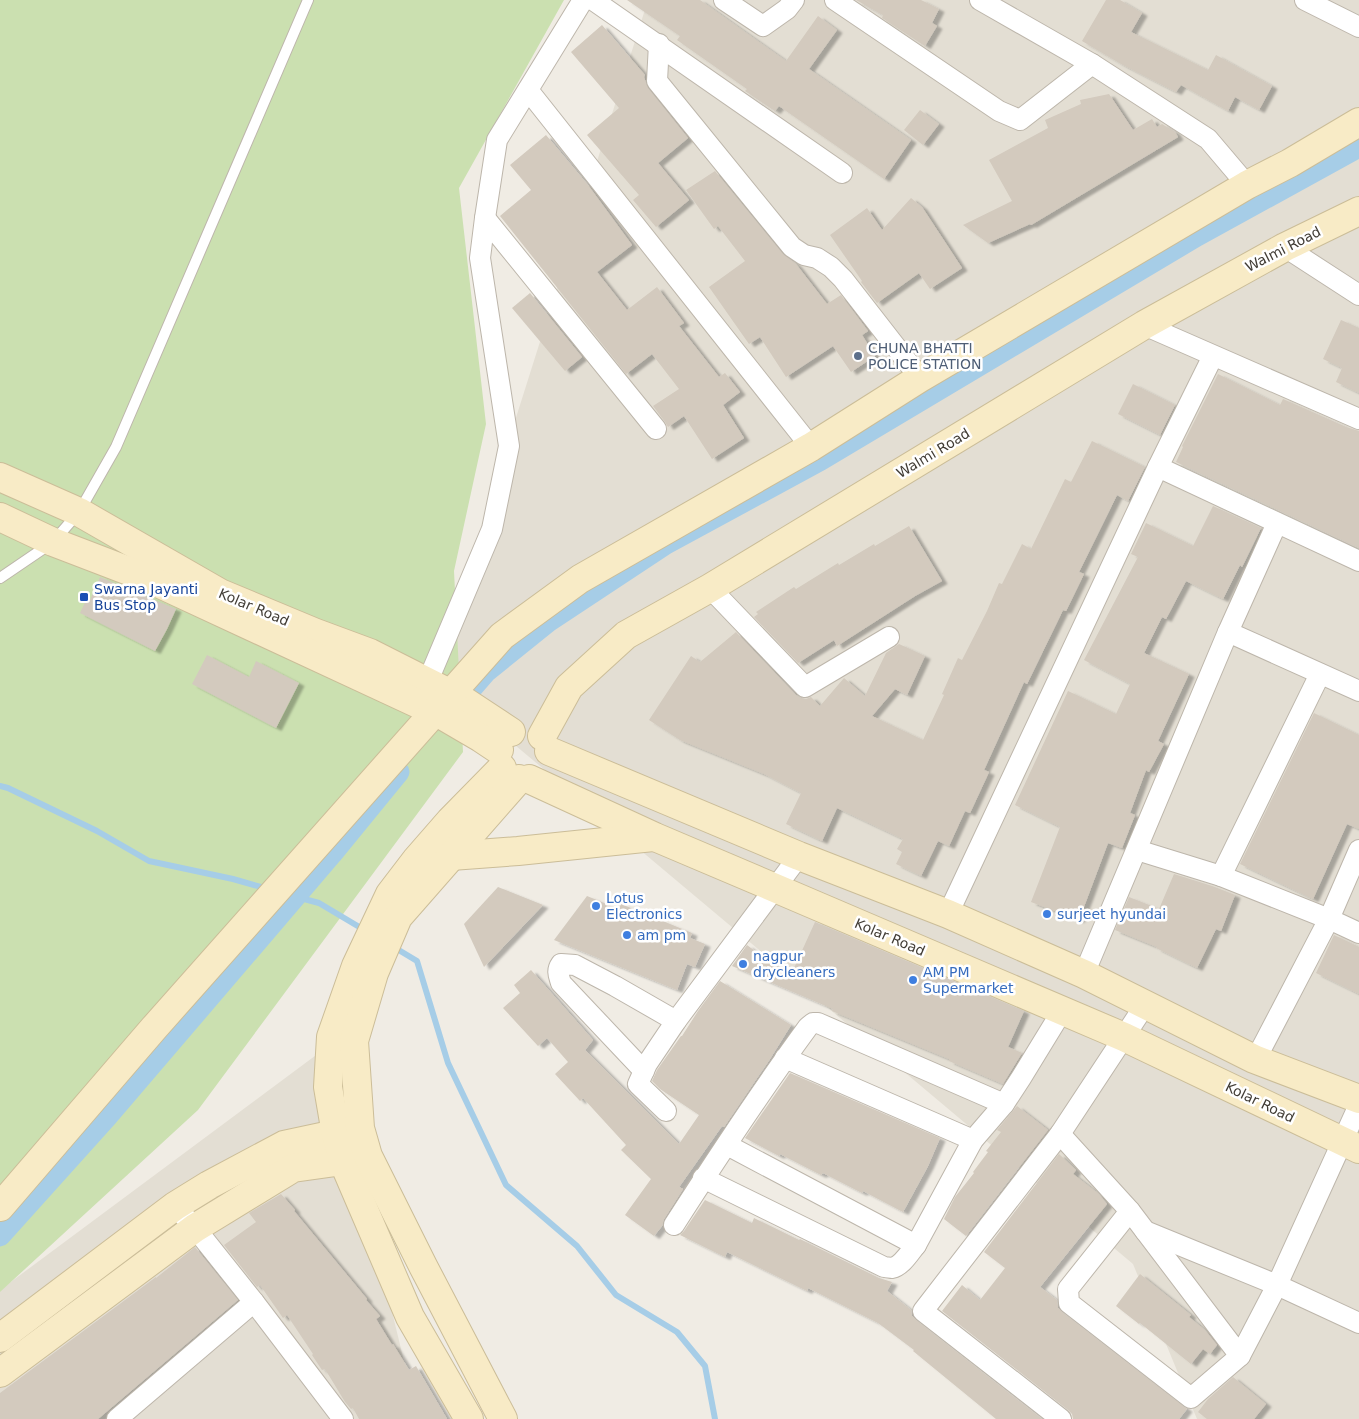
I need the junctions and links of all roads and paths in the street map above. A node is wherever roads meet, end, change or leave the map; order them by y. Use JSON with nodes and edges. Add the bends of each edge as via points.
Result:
{"nodes":[{"id":1,"x":308,"y":0,"type":"edge"},
{"id":2,"x":583,"y":0,"type":"edge"},
{"id":3,"x":594,"y":0,"type":"edge"},
{"id":4,"x":724,"y":0,"type":"edge"},
{"id":5,"x":794,"y":0,"type":"edge"},
{"id":6,"x":834,"y":0,"type":"edge"},
{"id":7,"x":980,"y":0,"type":"edge"},
{"id":8,"x":1305,"y":0,"type":"edge"},
{"id":9,"x":1359,"y":27,"type":"edge"},
{"id":10,"x":659,"y":44,"type":"junction"},
{"id":11,"x":1092,"y":64,"type":"junction"},
{"id":12,"x":528,"y":90,"type":"junction"},
{"id":13,"x":1359,"y":122,"type":"edge"},
{"id":14,"x":842,"y":173,"type":"dead end"},
{"id":15,"x":1247,"y":185,"type":"junction"},
{"id":16,"x":1359,"y":211,"type":"edge"},
{"id":17,"x":484,"y":218,"type":"junction"},
{"id":18,"x":1285,"y":247,"type":"junction"},
{"id":19,"x":1359,"y":295,"type":"edge"},
{"id":20,"x":1144,"y":325,"type":"junction"},
{"id":21,"x":1214,"y":356,"type":"junction"},
{"id":22,"x":920,"y":378,"type":"junction"},
{"id":23,"x":1359,"y":420,"type":"edge"},
{"id":24,"x":656,"y":429,"type":"dead end"},
{"id":25,"x":812,"y":447,"type":"junction"},
{"id":26,"x":1158,"y":467,"type":"junction"},
{"id":27,"x":0,"y":477,"type":"edge"},
{"id":28,"x":79,"y":512,"type":"junction"},
{"id":29,"x":0,"y":518,"type":"edge"},
{"id":30,"x":1277,"y":522,"type":"junction"},
{"id":31,"x":53,"y":542,"type":"junction"},
{"id":32,"x":1359,"y":561,"type":"edge"},
{"id":33,"x":0,"y":578,"type":"edge"},
{"id":34,"x":710,"y":588,"type":"junction"},
{"id":35,"x":1228,"y":632,"type":"junction"},
{"id":36,"x":889,"y":637,"type":"dead end"},
{"id":37,"x":1320,"y":674,"type":"junction"},
{"id":38,"x":1359,"y":691,"type":"edge"},
{"id":39,"x":442,"y":700,"type":"junction"},
{"id":40,"x":546,"y":744,"type":"junction"},
{"id":41,"x":505,"y":752,"type":"junction"},
{"id":42,"x":655,"y":836,"type":"junction"},
{"id":43,"x":1137,"y":850,"type":"junction"},
{"id":44,"x":1359,"y":850,"type":"edge"},
{"id":45,"x":451,"y":856,"type":"junction"},
{"id":46,"x":799,"y":856,"type":"junction"},
{"id":47,"x":425,"y":868,"type":"junction"},
{"id":48,"x":1221,"y":876,"type":"junction"},
{"id":49,"x":775,"y":888,"type":"junction"},
{"id":50,"x":948,"y":914,"type":"junction"},
{"id":51,"x":1329,"y":919,"type":"junction"},
{"id":52,"x":1359,"y":933,"type":"edge"},
{"id":53,"x":1084,"y":974,"type":"junction"},
{"id":54,"x":1144,"y":1005,"type":"junction"},
{"id":55,"x":1062,"y":1011,"type":"junction"},
{"id":56,"x":676,"y":1022,"type":"junction"},
{"id":57,"x":1124,"y":1036,"type":"junction"},
{"id":58,"x":785,"y":1058,"type":"junction"},
{"id":59,"x":1254,"y":1059,"type":"junction"},
{"id":60,"x":644,"y":1071,"type":"junction"},
{"id":61,"x":1359,"y":1099,"type":"edge"},
{"id":62,"x":1004,"y":1104,"type":"junction"},
{"id":63,"x":1359,"y":1105,"type":"edge"},
{"id":64,"x":666,"y":1111,"type":"dead end"},
{"id":65,"x":348,"y":1131,"type":"junction"},
{"id":66,"x":1060,"y":1134,"type":"junction"},
{"id":67,"x":973,"y":1140,"type":"junction"},
{"id":68,"x":727,"y":1145,"type":"junction"},
{"id":69,"x":1350,"y":1145,"type":"edge"},
{"id":70,"x":355,"y":1158,"type":"junction"},
{"id":71,"x":704,"y":1178,"type":"junction"},
{"id":72,"x":175,"y":1206,"type":"junction"},
{"id":73,"x":0,"y":1207,"type":"edge"},
{"id":74,"x":1130,"y":1211,"type":"junction"},
{"id":75,"x":674,"y":1225,"type":"dead end"},
{"id":76,"x":195,"y":1228,"type":"junction"},
{"id":77,"x":1145,"y":1231,"type":"junction"},
{"id":78,"x":916,"y":1245,"type":"junction"},
{"id":79,"x":1277,"y":1285,"type":"junction"},
{"id":80,"x":254,"y":1302,"type":"junction"},
{"id":81,"x":1359,"y":1323,"type":"edge"},
{"id":82,"x":0,"y":1338,"type":"edge"},
{"id":83,"x":1240,"y":1356,"type":"junction"},
{"id":84,"x":0,"y":1373,"type":"edge"},
{"id":85,"x":122,"y":1417,"type":"edge"},
{"id":86,"x":344,"y":1419,"type":"edge"},
{"id":87,"x":469,"y":1419,"type":"edge"},
{"id":88,"x":503,"y":1419,"type":"edge"},
{"id":89,"x":1061,"y":1419,"type":"edge"}],
"edges":[{"from":1,"to":28,"type":"lane","via":[[116,447]]},
{"from":2,"to":12,"type":"street"},
{"from":3,"to":10,"type":"street"},
{"from":4,"to":5,"type":"street","via":[[763,26]]},
{"from":6,"to":11,"type":"street","via":[[998,111],[1020,120]]},
{"from":7,"to":11,"type":"street"},
{"from":8,"to":9,"type":"street"},
{"from":10,"to":14,"type":"street"},
{"from":10,"to":22,"type":"street","via":[[657,81],[792,247],[817,258],[843,279]]},
{"from":11,"to":15,"type":"street","via":[[1208,139]]},
{"from":12,"to":17,"type":"street","via":[[497,140]]},
{"from":12,"to":25,"type":"street"},
{"from":13,"to":15,"type":"street"},
{"from":15,"to":22,"type":"street"},
{"from":16,"to":18,"type":"street","name":"Walmi Road"},
{"from":17,"to":24,"type":"street"},
{"from":17,"to":39,"type":"street","via":[[480,258],[509,446],[492,529]]},
{"from":18,"to":19,"type":"street"},
{"from":18,"to":20,"type":"street","name":"Walmi Road"},
{"from":20,"to":21,"type":"street"},
{"from":20,"to":34,"type":"street","name":"Walmi Road"},
{"from":21,"to":23,"type":"street"},
{"from":21,"to":26,"type":"street"},
{"from":22,"to":25,"type":"street"},
{"from":25,"to":39,"type":"street","via":[[580,579],[502,636]]},
{"from":26,"to":30,"type":"street"},
{"from":26,"to":50,"type":"street"},
{"from":27,"to":28,"type":"street","name":"Kolar Road"},
{"from":28,"to":31,"type":"lane"},
{"from":28,"to":39,"type":"street","name":"Kolar Road","via":[[220,593],[370,654]]},
{"from":29,"to":31,"type":"street","name":"Kolar Road"},
{"from":30,"to":32,"type":"street"},
{"from":30,"to":35,"type":"street"},
{"from":31,"to":33,"type":"lane"},
{"from":31,"to":39,"type":"street","name":"Kolar Road"},
{"from":34,"to":36,"type":"street","via":[[805,687]]},
{"from":34,"to":40,"type":"street","name":"Walmi Road","via":[[626,635],[569,688]]},
{"from":35,"to":37,"type":"street"},
{"from":35,"to":43,"type":"street"},
{"from":37,"to":38,"type":"street"},
{"from":37,"to":48,"type":"street"},
{"from":39,"to":41,"type":"street","name":"Kolar Road"},
{"from":39,"to":73,"type":"street"},
{"from":40,"to":41,"type":"street","via":[[533,730],[522,728]]},
{"from":40,"to":41,"type":"street","name":"Walmi Road","via":[[549,760],[537,776]]},
{"from":40,"to":46,"type":"street","via":[[580,764]]},
{"from":41,"to":42,"type":"street","name":"Kolar Road"},
{"from":41,"to":45,"type":"street"},
{"from":41,"to":47,"type":"street","via":[[450,821]]},
{"from":42,"to":45,"type":"street"},
{"from":42,"to":49,"type":"street","name":"Kolar Road"},
{"from":43,"to":48,"type":"street"},
{"from":43,"to":53,"type":"street"},
{"from":44,"to":51,"type":"street"},
{"from":45,"to":47,"type":"street"},
{"from":46,"to":49,"type":"street"},
{"from":46,"to":50,"type":"street"},
{"from":47,"to":65,"type":"street","via":[[365,969],[354,1042]]},
{"from":48,"to":51,"type":"street"},
{"from":49,"to":55,"type":"street","name":"Kolar Road"},
{"from":49,"to":56,"type":"street"},
{"from":50,"to":53,"type":"street"},
{"from":51,"to":52,"type":"street"},
{"from":51,"to":59,"type":"street"},
{"from":53,"to":54,"type":"street"},
{"from":53,"to":55,"type":"street"},
{"from":54,"to":57,"type":"street"},
{"from":54,"to":59,"type":"street"},
{"from":55,"to":57,"type":"street","name":"Kolar Road"},
{"from":55,"to":62,"type":"street"},
{"from":56,"to":60,"type":"street"},
{"from":56,"to":60,"type":"street","via":[[575,965],[561,964],[558,968],[562,983]]},
{"from":57,"to":66,"type":"street"},
{"from":57,"to":69,"type":"street","name":"Kolar Road"},
{"from":58,"to":62,"type":"street","via":[[808,1027],[818,1023]]},
{"from":58,"to":67,"type":"street"},
{"from":58,"to":68,"type":"street"},
{"from":59,"to":61,"type":"street"},
{"from":60,"to":64,"type":"street","via":[[638,1084]]},
{"from":62,"to":67,"type":"street"},
{"from":63,"to":69,"type":"street"},
{"from":65,"to":70,"type":"street"},
{"from":65,"to":72,"type":"street","via":[[284,1145]]},
{"from":66,"to":74,"type":"street"},
{"from":66,"to":89,"type":"street","via":[[923,1311]]},
{"from":67,"to":78,"type":"street"},
{"from":68,"to":71,"type":"street"},
{"from":68,"to":78,"type":"street"},
{"from":69,"to":79,"type":"street"},
{"from":70,"to":76,"type":"street","via":[[293,1168]]},
{"from":70,"to":87,"type":"street","via":[[410,1318]]},
{"from":70,"to":88,"type":"street","via":[[423,1266]]},
{"from":71,"to":75,"type":"street"},
{"from":71,"to":78,"type":"street","via":[[884,1267],[898,1265]]},
{"from":72,"to":76,"type":"street"},
{"from":72,"to":82,"type":"street"},
{"from":74,"to":77,"type":"street"},
{"from":74,"to":83,"type":"street","via":[[1068,1289],[1069,1303],[1191,1398]]},
{"from":76,"to":80,"type":"street"},
{"from":76,"to":84,"type":"street"},
{"from":77,"to":79,"type":"street"},
{"from":77,"to":83,"type":"street"},
{"from":79,"to":81,"type":"street"},
{"from":79,"to":83,"type":"street"},
{"from":80,"to":85,"type":"street"},
{"from":80,"to":86,"type":"street"}]}
